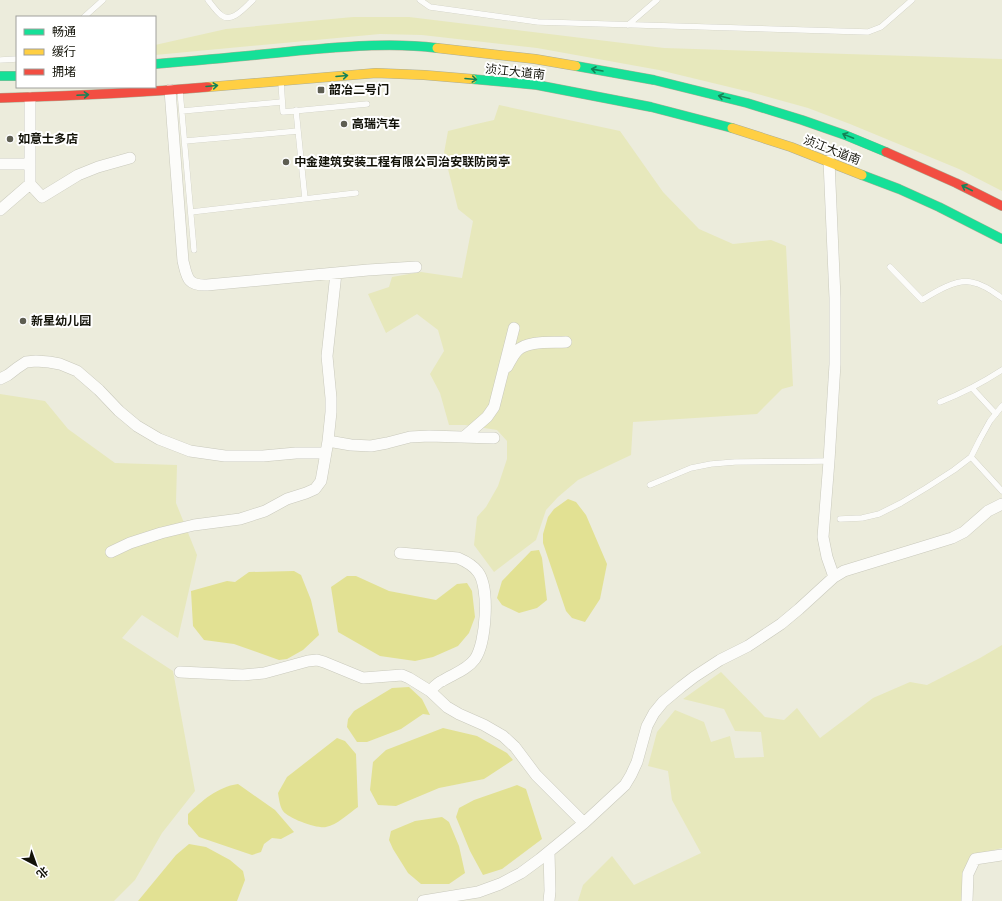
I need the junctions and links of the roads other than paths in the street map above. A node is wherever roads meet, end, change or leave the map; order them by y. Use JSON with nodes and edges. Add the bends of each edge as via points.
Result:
{"nodes":[{"id":1,"x":103,"y":0,"type":"edge"},
{"id":2,"x":208,"y":0,"type":"edge"},
{"id":3,"x":253,"y":0,"type":"edge"},
{"id":4,"x":420,"y":0,"type":"edge"},
{"id":5,"x":657,"y":0,"type":"edge"},
{"id":6,"x":912,"y":0,"type":"edge"},
{"id":7,"x":85,"y":16,"type":"edge"},
{"id":8,"x":628,"y":25,"type":"junction"},
{"id":9,"x":16,"y":59,"type":"edge"},
{"id":10,"x":0,"y":60,"type":"edge"},
{"id":11,"x":156,"y":64,"type":"edge"},
{"id":12,"x":0,"y":76,"type":"edge"},
{"id":13,"x":16,"y":76,"type":"edge"},
{"id":14,"x":281,"y":80,"type":"junction"},
{"id":15,"x":175,"y":90,"type":"junction"},
{"id":16,"x":44,"y":92,"type":"edge"},
{"id":17,"x":0,"y":98,"type":"edge"},
{"id":18,"x":30,"y":98,"type":"junction"},
{"id":19,"x":282,"y":102,"type":"junction"},
{"id":20,"x":367,"y":104,"type":"dead end"},
{"id":21,"x":296,"y":110,"type":"junction"},
{"id":22,"x":182,"y":111,"type":"junction"},
{"id":23,"x":298,"y":131,"type":"junction"},
{"id":24,"x":185,"y":141,"type":"junction"},
{"id":25,"x":130,"y":158,"type":"dead end"},
{"id":26,"x":829,"y":161,"type":"junction"},
{"id":27,"x":0,"y":164,"type":"edge"},
{"id":28,"x":30,"y":164,"type":"junction"},
{"id":29,"x":30,"y":184,"type":"junction"},
{"id":30,"x":356,"y":193,"type":"dead end"},
{"id":31,"x":305,"y":199,"type":"junction"},
{"id":32,"x":1002,"y":206,"type":"edge"},
{"id":33,"x":0,"y":210,"type":"edge"},
{"id":34,"x":191,"y":212,"type":"junction"},
{"id":35,"x":1002,"y":239,"type":"edge"},
{"id":36,"x":194,"y":250,"type":"dead end"},
{"id":37,"x":416,"y":267,"type":"dead end"},
{"id":38,"x":890,"y":267,"type":"dead end"},
{"id":39,"x":336,"y":273,"type":"junction"},
{"id":40,"x":1002,"y":298,"type":"edge"},
{"id":41,"x":514,"y":328,"type":"dead end"},
{"id":42,"x":566,"y":342,"type":"dead end"},
{"id":43,"x":1002,"y":370,"type":"edge"},
{"id":44,"x":501,"y":378,"type":"junction"},
{"id":45,"x":0,"y":379,"type":"edge"},
{"id":46,"x":972,"y":388,"type":"junction"},
{"id":47,"x":940,"y":402,"type":"dead end"},
{"id":48,"x":1002,"y":406,"type":"edge"},
{"id":49,"x":996,"y":414,"type":"junction"},
{"id":50,"x":464,"y":437,"type":"junction"},
{"id":51,"x":494,"y":438,"type":"dead end"},
{"id":52,"x":327,"y":447,"type":"junction"},
{"id":53,"x":971,"y":456,"type":"junction"},
{"id":54,"x":829,"y":461,"type":"junction"},
{"id":55,"x":650,"y":485,"type":"dead end"},
{"id":56,"x":1002,"y":491,"type":"edge"},
{"id":57,"x":1002,"y":504,"type":"edge"},
{"id":58,"x":840,"y":519,"type":"dead end"},
{"id":59,"x":111,"y":552,"type":"dead end"},
{"id":60,"x":400,"y":553,"type":"dead end"},
{"id":61,"x":834,"y":577,"type":"junction"},
{"id":62,"x":180,"y":672,"type":"dead end"},
{"id":63,"x":430,"y":691,"type":"junction"},
{"id":64,"x":584,"y":823,"type":"junction"},
{"id":65,"x":549,"y":852,"type":"junction"},
{"id":66,"x":1002,"y":855,"type":"edge"},
{"id":67,"x":423,"y":901,"type":"edge"},
{"id":68,"x":549,"y":901,"type":"edge"},
{"id":69,"x":967,"y":901,"type":"edge"}],
"edges":[{"from":1,"to":7,"type":"lane"},
{"from":2,"to":3,"type":"lane","via":[[222,16],[230,18]]},
{"from":4,"to":8,"type":"lane","via":[[430,7],[538,22]]},
{"from":5,"to":8,"type":"lane"},
{"from":6,"to":8,"type":"lane","via":[[881,27],[868,32]]},
{"from":9,"to":10,"type":"lane"},
{"from":32,"to":11,"type":"main road","name":"浈江大道南","one_way":true,"via":[[845,134],[802,120],[747,103],[654,80],[535,59],[422,46],[378,45]]},
{"from":12,"to":13,"type":"main road"},
{"from":15,"to":14,"type":"main road","name":"浈江大道南","one_way":true},
{"from":14,"to":19,"type":"lane"},
{"from":14,"to":26,"type":"main road","name":"浈江大道南","one_way":true,"via":[[376,73],[537,85],[651,107],[736,129]]},
{"from":16,"to":15,"type":"main road","name":"浈江大道南","one_way":true},
{"from":15,"to":22,"type":"lane"},
{"from":15,"to":39,"type":"street","via":[[184,261],[189,280],[196,285],[207,285]]},
{"from":16,"to":18,"type":"main road","name":"浈江大道南"},
{"from":17,"to":18,"type":"main road","name":"浈江大道南"},
{"from":18,"to":28,"type":"street"},
{"from":19,"to":21,"type":"lane","via":[[283,112]]},
{"from":19,"to":22,"type":"lane"},
{"from":20,"to":21,"type":"lane"},
{"from":21,"to":23,"type":"lane"},
{"from":22,"to":24,"type":"lane"},
{"from":23,"to":24,"type":"lane"},
{"from":23,"to":31,"type":"lane"},
{"from":24,"to":34,"type":"lane"},
{"from":25,"to":29,"type":"street","via":[[78,175],[42,197]]},
{"from":26,"to":35,"type":"main road","name":"浈江大道南","via":[[926,200]]},
{"from":26,"to":54,"type":"street","via":[[835,298],[835,364]]},
{"from":27,"to":28,"type":"street"},
{"from":28,"to":29,"type":"street"},
{"from":29,"to":33,"type":"street"},
{"from":30,"to":31,"type":"lane"},
{"from":31,"to":34,"type":"lane"},
{"from":34,"to":36,"type":"lane"},
{"from":37,"to":39,"type":"street"},
{"from":38,"to":40,"type":"lane","via":[[922,300],[949,285],[970,281]]},
{"from":39,"to":52,"type":"street","via":[[327,356],[331,398]]},
{"from":41,"to":44,"type":"street"},
{"from":42,"to":44,"type":"street","via":[[524,345],[517,350]]},
{"from":43,"to":46,"type":"lane"},
{"from":44,"to":50,"type":"street","via":[[494,407],[487,417]]},
{"from":45,"to":52,"type":"street","via":[[26,362],[60,364],[77,371],[137,426],[190,452],[225,456],[263,456]]},
{"from":46,"to":47,"type":"lane"},
{"from":46,"to":49,"type":"lane"},
{"from":48,"to":49,"type":"lane"},
{"from":49,"to":53,"type":"lane"},
{"from":50,"to":51,"type":"street"},
{"from":50,"to":52,"type":"street","via":[[410,437],[371,446]]},
{"from":52,"to":59,"type":"street","via":[[321,481],[315,489],[240,519],[194,525],[161,533]]},
{"from":53,"to":56,"type":"lane"},
{"from":53,"to":58,"type":"lane","via":[[949,474],[879,514]]},
{"from":54,"to":55,"type":"lane","via":[[711,464],[691,468]]},
{"from":54,"to":61,"type":"street","via":[[823,537]]},
{"from":57,"to":61,"type":"street","via":[[988,511],[958,536],[844,571]]},
{"from":60,"to":63,"type":"street","via":[[458,558],[478,572],[483,584],[484,634],[475,658],[470,665],[441,681]]},
{"from":61,"to":64,"type":"street","via":[[781,624],[694,677],[663,702],[647,726],[637,762],[625,785]]},
{"from":62,"to":63,"type":"street","via":[[243,675],[264,673],[317,660],[363,678],[402,675]]},
{"from":63,"to":64,"type":"street","via":[[447,707],[503,736],[515,747],[536,775]]},
{"from":64,"to":65,"type":"street"},
{"from":65,"to":67,"type":"street","via":[[521,873],[500,884],[478,892]]},
{"from":65,"to":68,"type":"street"},
{"from":66,"to":69,"type":"street","via":[[975,859],[968,874]]}]}
